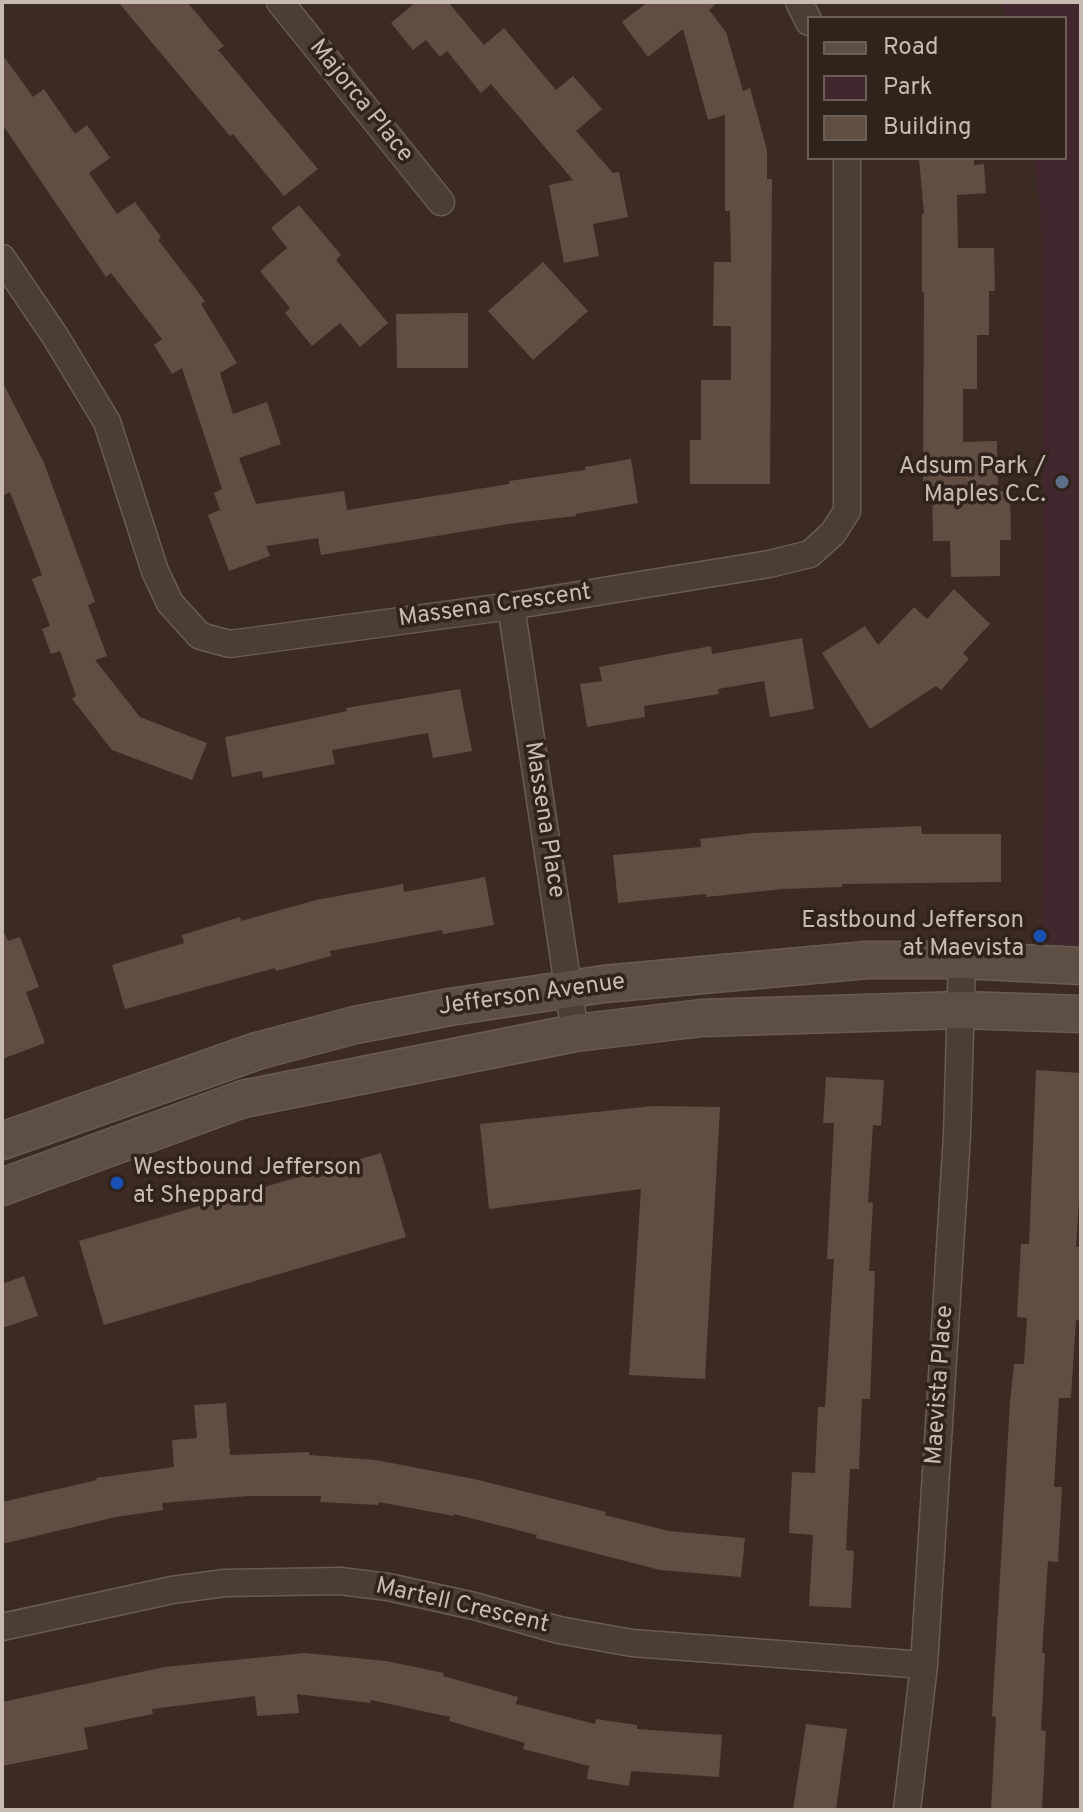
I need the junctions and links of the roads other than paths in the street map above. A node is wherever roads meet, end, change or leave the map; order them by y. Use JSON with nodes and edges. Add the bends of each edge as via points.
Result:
{"nodes":[{"id":1,"x":280,"y":2,"type":"edge"},
{"id":2,"x":847,"y":160,"type":"edge"},
{"id":3,"x":441,"y":202,"type":"dead end"},
{"id":4,"x":2,"y":258,"type":"edge"},
{"id":5,"x":511,"y":606,"type":"junction"},
{"id":6,"x":962,"y":960,"type":"junction"},
{"id":7,"x":1081,"y":966,"type":"edge"},
{"id":8,"x":569,"y":989,"type":"junction"},
{"id":9,"x":962,"y":1010,"type":"junction"},
{"id":10,"x":1081,"y":1014,"type":"edge"},
{"id":11,"x":575,"y":1033,"type":"junction"},
{"id":12,"x":2,"y":1141,"type":"edge"},
{"id":13,"x":2,"y":1187,"type":"edge"},
{"id":14,"x":2,"y":1627,"type":"edge"},
{"id":15,"x":924,"y":1665,"type":"junction"},
{"id":16,"x":907,"y":1810,"type":"edge"}],
"edges":[{"from":1,"to":3,"type":"street","name":"Majorca Place"},
{"from":2,"to":5,"type":"street","name":"Massena Crescent","via":[[847,511],[833,533],[810,554],[769,564]]},
{"from":4,"to":5,"type":"street","name":"Massena Crescent","via":[[107,422],[155,571],[170,603],[200,636],[230,644]]},
{"from":5,"to":8,"type":"street","name":"Massena Place"},
{"from":6,"to":7,"type":"street","name":"Jefferson Avenue"},
{"from":6,"to":8,"type":"street","name":"Jefferson Avenue","via":[[779,966]]},
{"from":6,"to":9,"type":"street","name":"Maevista Place"},
{"from":8,"to":11,"type":"street","name":"Massena Place"},
{"from":8,"to":12,"type":"street","name":"Jefferson Avenue","via":[[355,1025],[271,1047]]},
{"from":9,"to":10,"type":"street","name":"Jefferson Avenue"},
{"from":9,"to":11,"type":"street","name":"Jefferson Avenue","via":[[702,1018]]},
{"from":9,"to":15,"type":"street","name":"Maevista Place"},
{"from":11,"to":13,"type":"street","name":"Jefferson Avenue","via":[[243,1099]]},
{"from":14,"to":15,"type":"street","name":"Martell Crescent","via":[[225,1583],[340,1581],[403,1590],[632,1643]]},
{"from":15,"to":16,"type":"street","name":"Maevista Place"}]}
